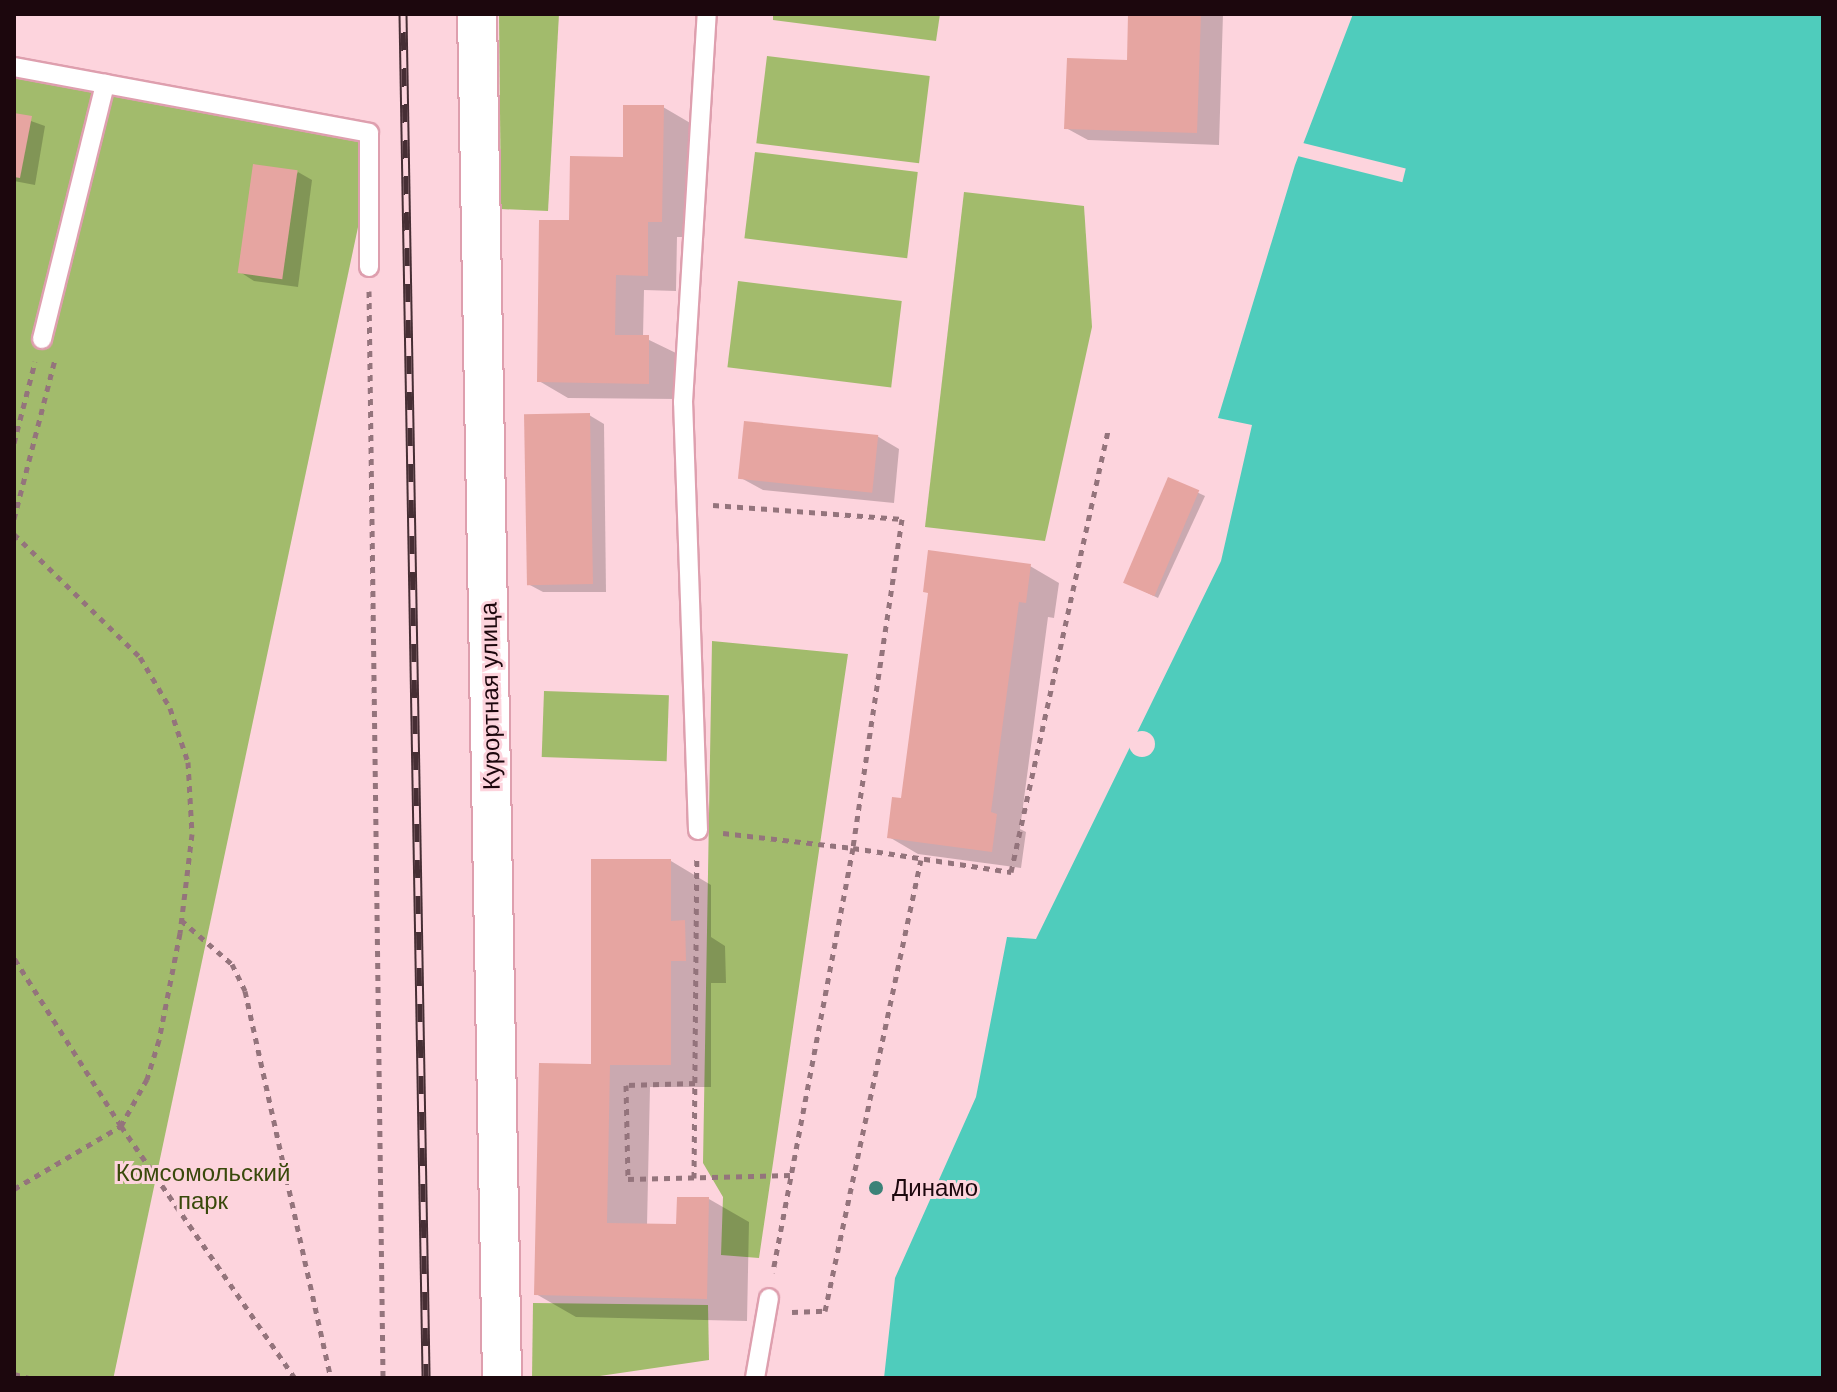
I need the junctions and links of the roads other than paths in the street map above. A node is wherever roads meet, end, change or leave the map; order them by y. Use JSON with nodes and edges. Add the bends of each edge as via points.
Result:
{"nodes":[{"id":1,"x":477,"y":14,"type":"edge"},
{"id":2,"x":707,"y":14,"type":"edge"},
{"id":3,"x":14,"y":67,"type":"edge"},
{"id":4,"x":105,"y":84,"type":"junction"},
{"id":5,"x":369,"y":267,"type":"road end"},
{"id":6,"x":42,"y":339,"type":"road end"},
{"id":7,"x":698,"y":830,"type":"road end"},
{"id":8,"x":768,"y":1305,"type":"road end"},
{"id":9,"x":502,"y":1378,"type":"edge"},
{"id":10,"x":755,"y":1378,"type":"edge"}],
"edges":[{"from":1,"to":9,"type":"street","name":"Курортная улица"},
{"from":2,"to":7,"type":"lane","via":[[683,402]]},
{"from":3,"to":4,"type":"lane"},
{"from":4,"to":5,"type":"lane","via":[[369,133]]},
{"from":4,"to":6,"type":"lane"},
{"from":8,"to":10,"type":"lane"}]}
